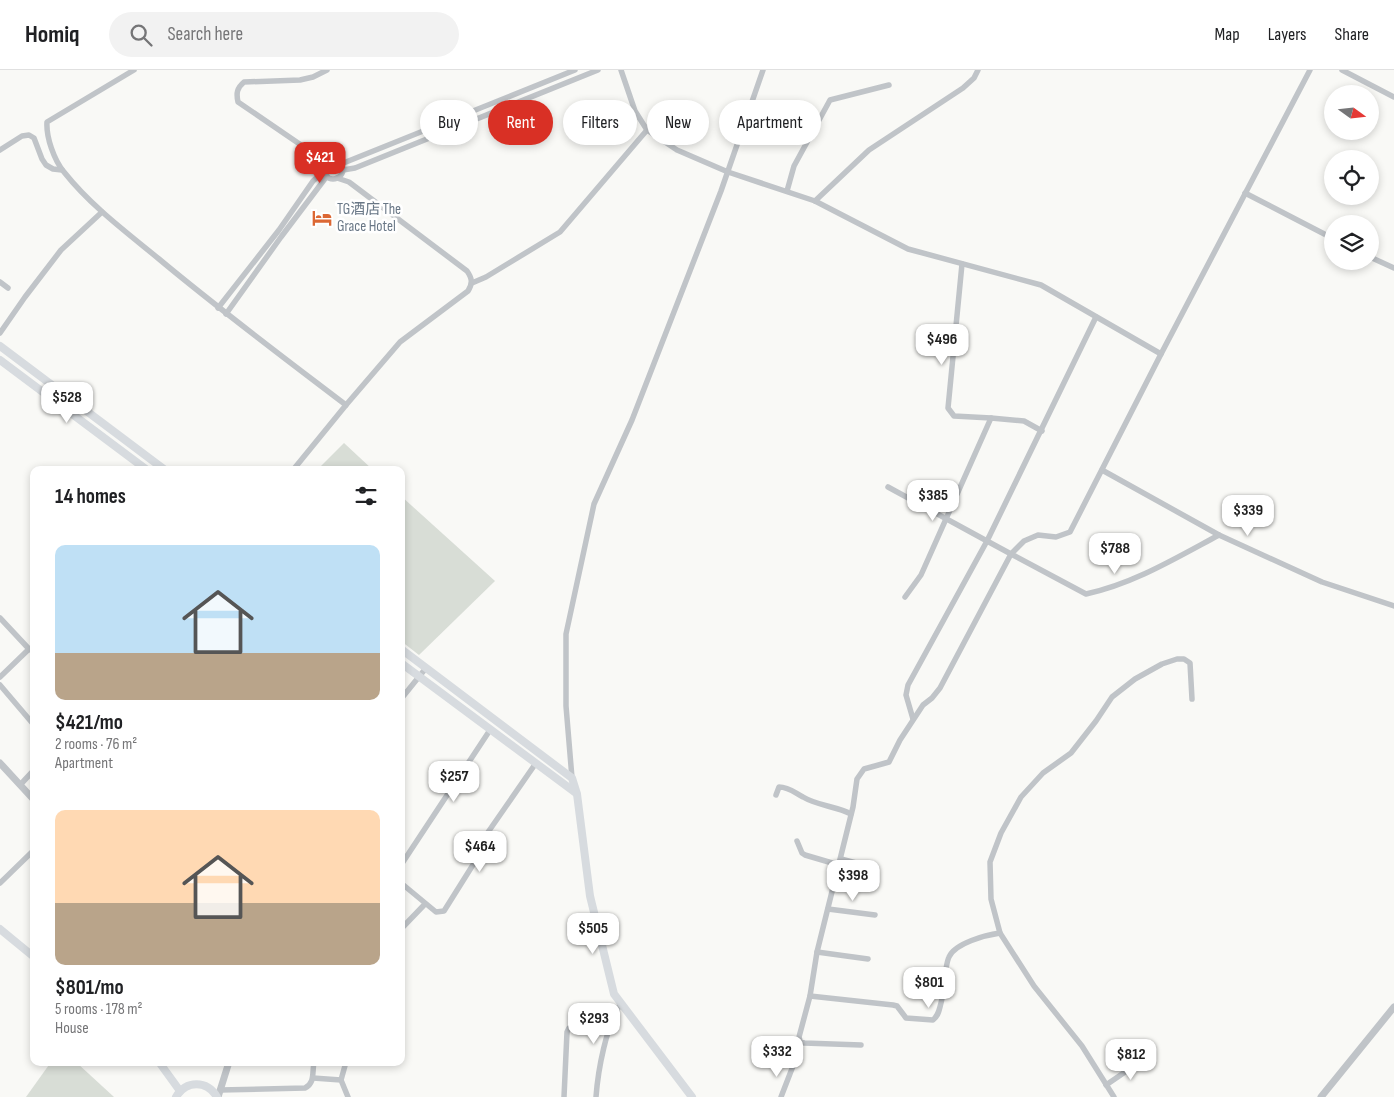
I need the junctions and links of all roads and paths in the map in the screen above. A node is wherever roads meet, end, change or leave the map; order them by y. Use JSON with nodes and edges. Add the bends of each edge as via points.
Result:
{"nodes":[{"id":1,"x":134,"y":70,"type":"edge"},
{"id":2,"x":327,"y":70,"type":"edge"},
{"id":3,"x":574,"y":70,"type":"edge"},
{"id":4,"x":598,"y":70,"type":"edge"},
{"id":5,"x":616,"y":70,"type":"edge"},
{"id":6,"x":622,"y":70,"type":"edge"},
{"id":7,"x":763,"y":70,"type":"edge"},
{"id":8,"x":978,"y":70,"type":"edge"},
{"id":9,"x":1310,"y":70,"type":"edge"},
{"id":10,"x":1342,"y":70,"type":"edge"},
{"id":11,"x":538,"y":85,"type":"junction"},
{"id":12,"x":889,"y":85,"type":"dead end"},
{"id":13,"x":541,"y":93,"type":"junction"},
{"id":14,"x":1394,"y":97,"type":"edge"},
{"id":15,"x":478,"y":109,"type":"edge"},
{"id":16,"x":478,"y":118,"type":"edge"},
{"id":17,"x":647,"y":130,"type":"joint"},
{"id":18,"x":420,"y":133,"type":"edge"},
{"id":19,"x":420,"y":142,"type":"edge"},
{"id":20,"x":392,"y":144,"type":"junction"},
{"id":21,"x":670,"y":145,"type":"edge"},
{"id":22,"x":0,"y":150,"type":"edge"},
{"id":23,"x":395,"y":152,"type":"junction"},
{"id":24,"x":320,"y":158,"type":"junction"},
{"id":25,"x":329,"y":160,"type":"junction"},
{"id":26,"x":342,"y":168,"type":"junction"},
{"id":27,"x":62,"y":170,"type":"junction"},
{"id":28,"x":325,"y":171,"type":"junction"},
{"id":29,"x":728,"y":172,"type":"junction"},
{"id":30,"x":337,"y":178,"type":"junction"},
{"id":31,"x":349,"y":182,"type":"junction"},
{"id":32,"x":787,"y":191,"type":"junction"},
{"id":33,"x":1245,"y":193,"type":"junction"},
{"id":34,"x":815,"y":201,"type":"junction"},
{"id":35,"x":102,"y":212,"type":"junction"},
{"id":36,"x":1324,"y":234,"type":"edge"},
{"id":37,"x":1379,"y":261,"type":"edge"},
{"id":38,"x":962,"y":264,"type":"junction"},
{"id":39,"x":1394,"y":268,"type":"edge"},
{"id":40,"x":0,"y":282,"type":"edge"},
{"id":41,"x":472,"y":283,"type":"junction"},
{"id":42,"x":8,"y":288,"type":"dead end"},
{"id":43,"x":218,"y":308,"type":"junction"},
{"id":44,"x":226,"y":314,"type":"junction"},
{"id":45,"x":1096,"y":317,"type":"junction"},
{"id":46,"x":0,"y":333,"type":"edge"},
{"id":47,"x":0,"y":346,"type":"edge"},
{"id":48,"x":1161,"y":354,"type":"junction"},
{"id":49,"x":0,"y":360,"type":"edge"},
{"id":50,"x":61,"y":392,"type":"junction"},
{"id":51,"x":53,"y":400,"type":"junction"},
{"id":52,"x":346,"y":405,"type":"junction"},
{"id":53,"x":991,"y":418,"type":"junction"},
{"id":54,"x":105,"y":425,"type":"junction"},
{"id":55,"x":1042,"y":431,"type":"junction"},
{"id":56,"x":97,"y":433,"type":"junction"},
{"id":57,"x":151,"y":460,"type":"junction"},
{"id":58,"x":141,"y":466,"type":"edge"},
{"id":59,"x":147,"y":466,"type":"edge"},
{"id":60,"x":159,"y":466,"type":"edge"},
{"id":61,"x":296,"y":466,"type":"edge"},
{"id":62,"x":1102,"y":470,"type":"junction"},
{"id":63,"x":888,"y":487,"type":"dead end"},
{"id":64,"x":947,"y":518,"type":"junction"},
{"id":65,"x":1219,"y":536,"type":"junction"},
{"id":66,"x":987,"y":541,"type":"junction"},
{"id":67,"x":1011,"y":554,"type":"junction"},
{"id":68,"x":905,"y":597,"type":"dead end"},
{"id":69,"x":1394,"y":606,"type":"edge"},
{"id":70,"x":0,"y":618,"type":"edge"},
{"id":71,"x":30,"y":649,"type":"edge"},
{"id":72,"x":30,"y":651,"type":"edge"},
{"id":73,"x":405,"y":652,"type":"edge"},
{"id":74,"x":405,"y":666,"type":"edge"},
{"id":75,"x":426,"y":668,"type":"junction"},
{"id":76,"x":0,"y":677,"type":"edge"},
{"id":77,"x":420,"y":677,"type":"junction"},
{"id":78,"x":0,"y":685,"type":"edge"},
{"id":79,"x":405,"y":694,"type":"edge"},
{"id":80,"x":1192,"y":699,"type":"dead end"},
{"id":81,"x":913,"y":719,"type":"junction"},
{"id":82,"x":30,"y":720,"type":"edge"},
{"id":83,"x":490,"y":730,"type":"junction"},
{"id":84,"x":0,"y":763,"type":"edge"},
{"id":85,"x":536,"y":763,"type":"junction"},
{"id":86,"x":30,"y":775,"type":"edge"},
{"id":87,"x":572,"y":778,"type":"junction"},
{"id":88,"x":20,"y":786,"type":"junction"},
{"id":89,"x":577,"y":794,"type":"junction"},
{"id":90,"x":776,"y":794,"type":"dead end"},
{"id":91,"x":30,"y":796,"type":"edge"},
{"id":92,"x":852,"y":814,"type":"junction"},
{"id":93,"x":798,"y":841,"type":"dead end"},
{"id":94,"x":30,"y":854,"type":"edge"},
{"id":95,"x":405,"y":858,"type":"edge"},
{"id":96,"x":840,"y":862,"type":"junction"},
{"id":97,"x":871,"y":867,"type":"dead end"},
{"id":98,"x":0,"y":883,"type":"edge"},
{"id":99,"x":405,"y":886,"type":"edge"},
{"id":100,"x":425,"y":904,"type":"junction"},
{"id":101,"x":828,"y":908,"type":"junction"},
{"id":102,"x":875,"y":915,"type":"dead end"},
{"id":103,"x":405,"y":925,"type":"edge"},
{"id":104,"x":0,"y":929,"type":"edge"},
{"id":105,"x":1000,"y":933,"type":"junction"},
{"id":106,"x":817,"y":952,"type":"junction"},
{"id":107,"x":30,"y":954,"type":"edge"},
{"id":108,"x":868,"y":959,"type":"dead end"},
{"id":109,"x":810,"y":996,"type":"junction"},
{"id":110,"x":621,"y":1003,"type":"junction"},
{"id":111,"x":1394,"y":1008,"type":"edge"},
{"id":112,"x":608,"y":1030,"type":"junction"},
{"id":113,"x":861,"y":1045,"type":"dead end"},
{"id":114,"x":1144,"y":1059,"type":"dead end"},
{"id":115,"x":161,"y":1066,"type":"edge"},
{"id":116,"x":228,"y":1066,"type":"edge"},
{"id":117,"x":314,"y":1066,"type":"edge"},
{"id":118,"x":345,"y":1066,"type":"edge"},
{"id":119,"x":792,"y":1066,"type":"dead end"},
{"id":120,"x":313,"y":1078,"type":"junction"},
{"id":121,"x":341,"y":1080,"type":"junction"},
{"id":122,"x":1106,"y":1085,"type":"junction"},
{"id":123,"x":178,"y":1094,"type":"edge"},
{"id":124,"x":218,"y":1095,"type":"edge"},
{"id":125,"x":348,"y":1097,"type":"edge"},
{"id":126,"x":564,"y":1097,"type":"edge"},
{"id":127,"x":596,"y":1097,"type":"edge"},
{"id":128,"x":692,"y":1097,"type":"edge"},
{"id":129,"x":782,"y":1097,"type":"edge"},
{"id":130,"x":1114,"y":1097,"type":"edge"},
{"id":131,"x":1321,"y":1097,"type":"edge"}],
"edges":[{"from":1,"to":27,"type":"street","via":[[47,122],[46,132]]},
{"from":2,"to":24,"type":"street","via":[[300,80],[244,82],[238,87],[237,94],[238,102]]},
{"from":3,"to":11,"type":"street"},
{"from":4,"to":13,"type":"street"},
{"from":5,"to":6,"type":"street"},
{"from":6,"to":17,"type":"street","via":[[635,111]]},
{"from":7,"to":29,"type":"street"},
{"from":8,"to":34,"type":"street","via":[[962,88],[869,150]]},
{"from":9,"to":33,"type":"street"},
{"from":10,"to":14,"type":"street"},
{"from":11,"to":13,"type":"street"},
{"from":11,"to":15,"type":"street"},
{"from":12,"to":32,"type":"street","via":[[830,100],[794,166]]},
{"from":13,"to":16,"type":"street"},
{"from":17,"to":41,"type":"street","via":[[560,232]]},
{"from":18,"to":20,"type":"street"},
{"from":19,"to":23,"type":"street"},
{"from":20,"to":23,"type":"street"},
{"from":20,"to":26,"type":"street"},
{"from":21,"to":29,"type":"street"},
{"from":22,"to":27,"type":"street","via":[[29,135],[34,138],[46,165]]},
{"from":23,"to":26,"type":"street","via":[[355,168]]},
{"from":24,"to":25,"type":"street"},
{"from":24,"to":28,"type":"street"},
{"from":25,"to":26,"type":"street","via":[[334,159]]},
{"from":25,"to":28,"type":"street"},
{"from":26,"to":30,"type":"street"},
{"from":26,"to":31,"type":"street"},
{"from":27,"to":35,"type":"street"},
{"from":28,"to":30,"type":"street","via":[[332,178]]},
{"from":28,"to":43,"type":"street","via":[[313,182]]},
{"from":28,"to":44,"type":"street"},
{"from":29,"to":32,"type":"street"},
{"from":29,"to":87,"type":"street","via":[[632,420],[594,504],[566,634],[566,706]]},
{"from":30,"to":31,"type":"street"},
{"from":31,"to":41,"type":"street","via":[[467,272]]},
{"from":32,"to":34,"type":"street"},
{"from":33,"to":36,"type":"street"},
{"from":33,"to":48,"type":"street"},
{"from":34,"to":38,"type":"street","via":[[908,249]]},
{"from":35,"to":43,"type":"street"},
{"from":35,"to":46,"type":"street","via":[[61,250]]},
{"from":37,"to":39,"type":"street"},
{"from":38,"to":45,"type":"street","via":[[1041,285]]},
{"from":38,"to":53,"type":"street","via":[[948,408],[954,416]]},
{"from":40,"to":42,"type":"street"},
{"from":41,"to":52,"type":"street","via":[[468,290],[400,342]]},
{"from":43,"to":44,"type":"street"},
{"from":44,"to":52,"type":"street"},
{"from":45,"to":48,"type":"street"},
{"from":45,"to":55,"type":"street"},
{"from":47,"to":50,"type":"main road"},
{"from":48,"to":62,"type":"street"},
{"from":49,"to":51,"type":"main road"},
{"from":50,"to":51,"type":"main road"},
{"from":50,"to":54,"type":"main road"},
{"from":51,"to":56,"type":"main road"},
{"from":52,"to":61,"type":"street"},
{"from":53,"to":55,"type":"street","via":[[1024,422]]},
{"from":53,"to":64,"type":"street"},
{"from":54,"to":56,"type":"main road"},
{"from":54,"to":57,"type":"main road"},
{"from":55,"to":66,"type":"street"},
{"from":56,"to":58,"type":"main road"},
{"from":57,"to":59,"type":"street"},
{"from":57,"to":60,"type":"main road"},
{"from":62,"to":65,"type":"street"},
{"from":62,"to":67,"type":"street","via":[[1070,532],[1056,537],[1038,535],[1024,540]]},
{"from":63,"to":64,"type":"street"},
{"from":64,"to":66,"type":"street"},
{"from":64,"to":68,"type":"street","via":[[921,575]]},
{"from":65,"to":67,"type":"street","via":[[1107,590],[1086,594]]},
{"from":65,"to":69,"type":"street","via":[[1322,582]]},
{"from":66,"to":67,"type":"street"},
{"from":66,"to":81,"type":"street","via":[[908,685],[906,695]]},
{"from":67,"to":81,"type":"street","via":[[940,688]]},
{"from":70,"to":71,"type":"street"},
{"from":72,"to":76,"type":"street"},
{"from":73,"to":75,"type":"main road"},
{"from":74,"to":77,"type":"main road"},
{"from":75,"to":77,"type":"street"},
{"from":75,"to":87,"type":"main road"},
{"from":77,"to":79,"type":"street"},
{"from":77,"to":83,"type":"main road"},
{"from":78,"to":82,"type":"street"},
{"from":80,"to":105,"type":"street","via":[[1190,662],[1184,659],[1162,664],[1141,675],[1112,697],[1071,753],[1026,790],[1001,833],[990,862],[991,899]]},
{"from":81,"to":92,"type":"street","via":[[889,762],[864,768],[860,773]]},
{"from":83,"to":85,"type":"main road"},
{"from":83,"to":95,"type":"street"},
{"from":84,"to":88,"type":"street"},
{"from":85,"to":89,"type":"main road"},
{"from":85,"to":100,"type":"street","via":[[484,838],[476,860],[448,906],[444,911],[436,912]]},
{"from":86,"to":88,"type":"street"},
{"from":87,"to":89,"type":"main road"},
{"from":88,"to":91,"type":"street"},
{"from":89,"to":110,"type":"main road","via":[[590,896],[614,994]]},
{"from":90,"to":92,"type":"street","via":[[778,787],[791,789],[804,798]]},
{"from":92,"to":96,"type":"street"},
{"from":93,"to":96,"type":"street","via":[[805,855]]},
{"from":94,"to":98,"type":"street"},
{"from":96,"to":97,"type":"street"},
{"from":96,"to":101,"type":"street"},
{"from":99,"to":100,"type":"street"},
{"from":100,"to":103,"type":"street"},
{"from":101,"to":102,"type":"street"},
{"from":101,"to":106,"type":"street"},
{"from":104,"to":107,"type":"main road"},
{"from":105,"to":109,"type":"street","via":[[982,936],[954,950],[948,958],[938,1016],[933,1020],[906,1018],[893,1005]]},
{"from":105,"to":122,"type":"street","via":[[1034,986],[1082,1046]]},
{"from":106,"to":108,"type":"street"},
{"from":106,"to":109,"type":"street"},
{"from":109,"to":113,"type":"street","via":[[800,1041]]},
{"from":110,"to":112,"type":"street"},
{"from":110,"to":128,"type":"main road"},
{"from":111,"to":131,"type":"street"},
{"from":112,"to":126,"type":"street","via":[[569,1028]]},
{"from":112,"to":127,"type":"street"},
{"from":114,"to":122,"type":"street"},
{"from":115,"to":123,"type":"main road"},
{"from":116,"to":124,"type":"street"},
{"from":117,"to":120,"type":"street"},
{"from":118,"to":121,"type":"street"},
{"from":119,"to":129,"type":"street"},
{"from":120,"to":121,"type":"street"},
{"from":120,"to":124,"type":"street","via":[[310,1086],[298,1090]]},
{"from":121,"to":125,"type":"street"},
{"from":122,"to":130,"type":"street"},
{"from":123,"to":124,"type":"main road","via":[[190,1084],[199,1084]]}]}
